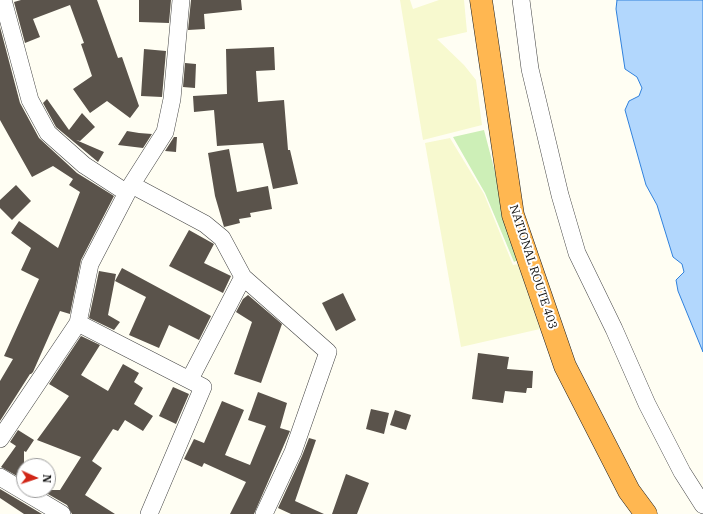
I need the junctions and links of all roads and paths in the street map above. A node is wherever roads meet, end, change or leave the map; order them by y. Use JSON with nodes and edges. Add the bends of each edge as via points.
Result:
{"nodes":[{"id":1,"x":3,"y":0,"type":"edge"},
{"id":2,"x":181,"y":0,"type":"edge"},
{"id":3,"x":481,"y":0,"type":"edge"},
{"id":4,"x":521,"y":0,"type":"edge"},
{"id":5,"x":130,"y":189,"type":"junction"},
{"id":6,"x":243,"y":277,"type":"junction"},
{"id":7,"x":78,"y":323,"type":"junction"},
{"id":8,"x":190,"y":379,"type":"junction"},
{"id":9,"x":0,"y":439,"type":"edge"},
{"id":10,"x":0,"y":477,"type":"edge"},
{"id":11,"x":629,"y":491,"type":"junction"},
{"id":12,"x":703,"y":505,"type":"edge"},
{"id":13,"x":62,"y":514,"type":"edge"},
{"id":14,"x":149,"y":514,"type":"edge"},
{"id":15,"x":264,"y":514,"type":"edge"},
{"id":16,"x":636,"y":514,"type":"edge"},
{"id":17,"x":646,"y":514,"type":"edge"}],
"edges":[{"from":1,"to":5,"type":"street","via":[[30,100],[48,134],[84,165]]},
{"from":2,"to":5,"type":"street","via":[[172,99],[165,132]]},
{"from":3,"to":11,"type":"highway","name":"NATIONAL ROUTE 403","via":[[513,215],[565,366]]},
{"from":4,"to":12,"type":"street","via":[[530,69],[560,195],[577,253],[647,404],[682,472]]},
{"from":5,"to":6,"type":"street","via":[[205,224],[222,238]]},
{"from":5,"to":7,"type":"street","via":[[90,264]]},
{"from":6,"to":8,"type":"street"},
{"from":6,"to":15,"type":"street","via":[[328,352],[293,452]]},
{"from":7,"to":8,"type":"street"},
{"from":7,"to":9,"type":"street"},
{"from":8,"to":14,"type":"street","via":[[203,386]]},
{"from":10,"to":13,"type":"street"},
{"from":11,"to":16,"type":"street"},
{"from":11,"to":17,"type":"highway","name":"NATIONAL ROUTE 403"}]}
